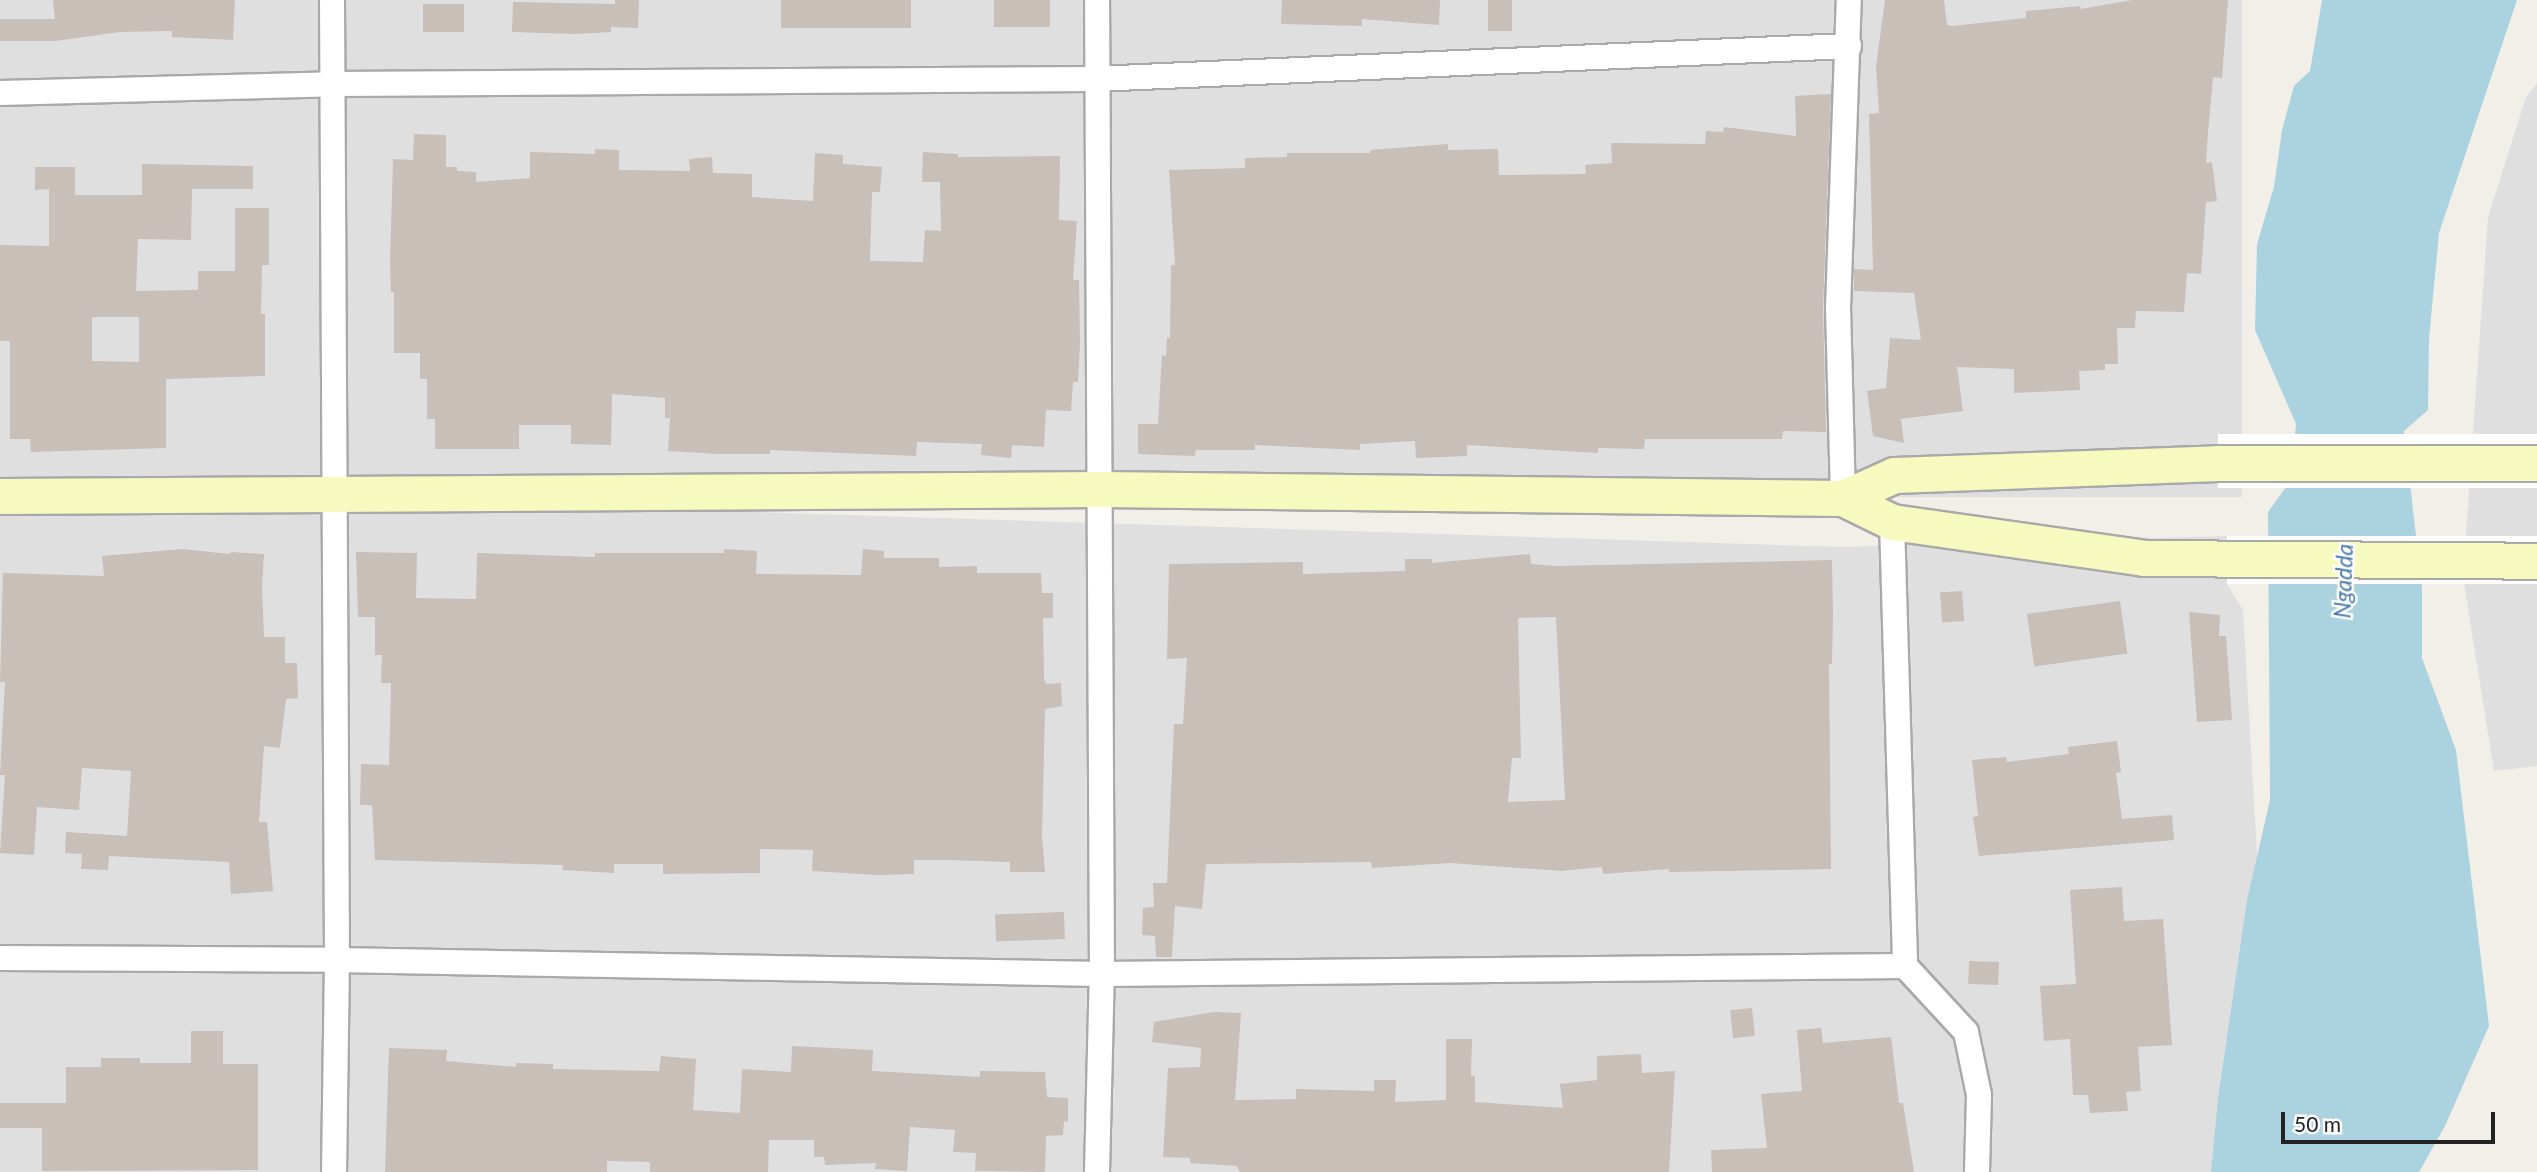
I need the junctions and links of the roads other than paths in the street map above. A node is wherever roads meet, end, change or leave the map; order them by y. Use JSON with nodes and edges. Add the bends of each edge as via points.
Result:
{"nodes":[{"id":1,"x":332,"y":0,"type":"edge"},
{"id":2,"x":1097,"y":0,"type":"edge"},
{"id":3,"x":1849,"y":0,"type":"edge"},
{"id":4,"x":1849,"y":46,"type":"junction"},
{"id":5,"x":1095,"y":79,"type":"junction"},
{"id":6,"x":333,"y":84,"type":"junction"},
{"id":7,"x":0,"y":93,"type":"edge"},
{"id":8,"x":2537,"y":463,"type":"edge"},
{"id":9,"x":1102,"y":489,"type":"junction"},
{"id":10,"x":333,"y":494,"type":"junction"},
{"id":11,"x":0,"y":496,"type":"edge"},
{"id":12,"x":1843,"y":498,"type":"junction"},
{"id":13,"x":1892,"y":522,"type":"junction"},
{"id":14,"x":2537,"y":561,"type":"edge"},
{"id":15,"x":0,"y":958,"type":"edge"},
{"id":16,"x":337,"y":960,"type":"junction"},
{"id":17,"x":1905,"y":966,"type":"junction"},
{"id":18,"x":1102,"y":974,"type":"junction"},
{"id":19,"x":334,"y":1172,"type":"edge"},
{"id":20,"x":1097,"y":1172,"type":"edge"},
{"id":21,"x":1977,"y":1172,"type":"edge"}],
"edges":[{"from":1,"to":6,"type":"street"},
{"from":2,"to":5,"type":"street"},
{"from":3,"to":4,"type":"street"},
{"from":4,"to":5,"type":"street"},
{"from":4,"to":12,"type":"street","via":[[1838,309]]},
{"from":5,"to":6,"type":"street"},
{"from":5,"to":9,"type":"street"},
{"from":6,"to":7,"type":"street"},
{"from":6,"to":10,"type":"street"},
{"from":8,"to":12,"type":"main road","via":[[2218,463],[1894,475]]},
{"from":9,"to":10,"type":"main road"},
{"from":9,"to":12,"type":"main road"},
{"from":9,"to":18,"type":"street"},
{"from":10,"to":11,"type":"main road"},
{"from":10,"to":16,"type":"street"},
{"from":12,"to":13,"type":"main road"},
{"from":13,"to":14,"type":"main road","via":[[2144,558]]},
{"from":13,"to":17,"type":"street"},
{"from":15,"to":16,"type":"street"},
{"from":16,"to":18,"type":"street"},
{"from":16,"to":19,"type":"street"},
{"from":17,"to":18,"type":"street"},
{"from":17,"to":21,"type":"street","via":[[1966,1032],[1979,1095]]},
{"from":18,"to":20,"type":"street"}]}
